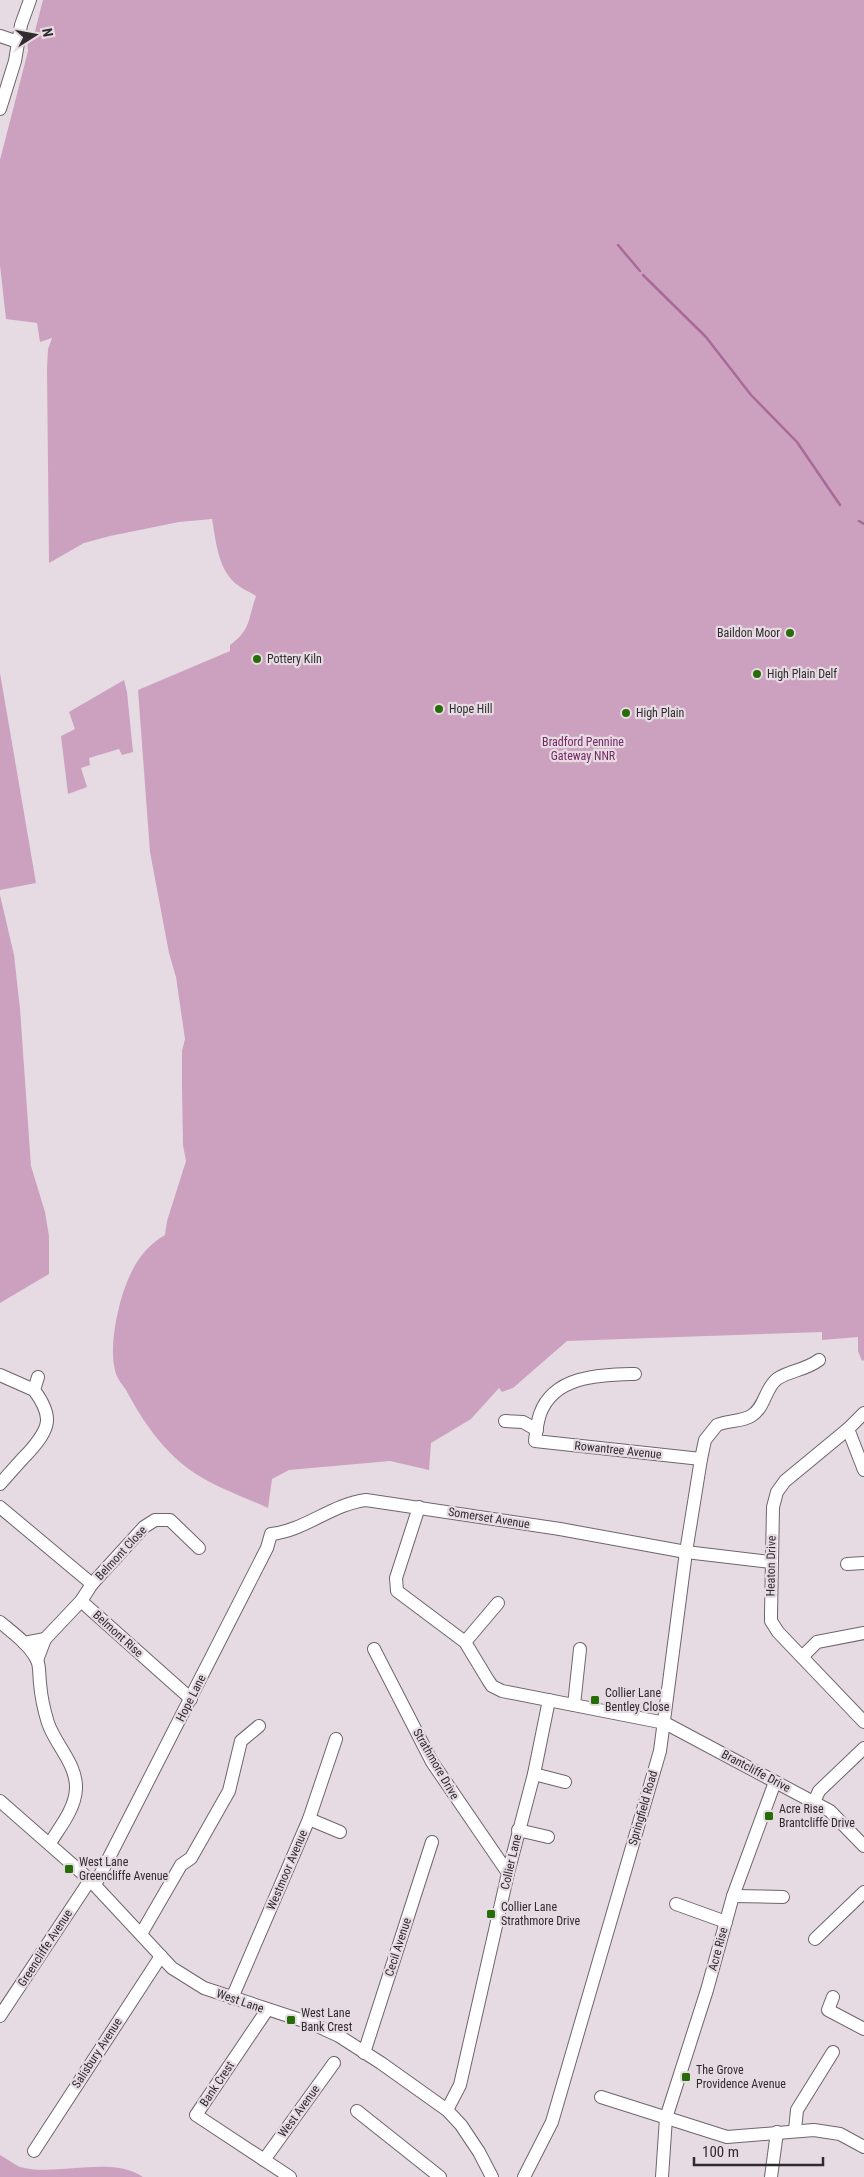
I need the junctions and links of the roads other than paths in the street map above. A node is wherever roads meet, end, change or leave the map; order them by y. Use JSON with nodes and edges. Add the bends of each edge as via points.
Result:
{"nodes":[{"id":1,"x":30,"y":0,"type":"edge"},
{"id":2,"x":0,"y":36,"type":"edge"},
{"id":3,"x":18,"y":42,"type":"junction"},
{"id":4,"x":0,"y":109,"type":"edge"},
{"id":5,"x":819,"y":1360,"type":"dead end"},
{"id":6,"x":635,"y":1374,"type":"dead end"},
{"id":7,"x":0,"y":1375,"type":"edge"},
{"id":8,"x":38,"y":1377,"type":"dead end"},
{"id":9,"x":34,"y":1390,"type":"junction"},
{"id":10,"x":864,"y":1413,"type":"edge"},
{"id":11,"x":505,"y":1422,"type":"dead end"},
{"id":12,"x":848,"y":1429,"type":"junction"},
{"id":13,"x":536,"y":1436,"type":"junction"},
{"id":14,"x":701,"y":1459,"type":"junction"},
{"id":15,"x":864,"y":1470,"type":"edge"},
{"id":16,"x":0,"y":1484,"type":"edge"},
{"id":17,"x":0,"y":1507,"type":"edge"},
{"id":18,"x":419,"y":1507,"type":"junction"},
{"id":19,"x":296,"y":1526,"type":"joint"},
{"id":20,"x":199,"y":1548,"type":"dead end"},
{"id":21,"x":686,"y":1552,"type":"junction"},
{"id":22,"x":770,"y":1562,"type":"junction"},
{"id":23,"x":864,"y":1563,"type":"edge"},
{"id":24,"x":847,"y":1564,"type":"dead end"},
{"id":25,"x":92,"y":1584,"type":"junction"},
{"id":26,"x":81,"y":1602,"type":"junction"},
{"id":27,"x":498,"y":1603,"type":"dead end"},
{"id":28,"x":0,"y":1622,"type":"edge"},
{"id":29,"x":864,"y":1634,"type":"edge"},
{"id":30,"x":45,"y":1639,"type":"junction"},
{"id":31,"x":465,"y":1642,"type":"junction"},
{"id":32,"x":24,"y":1643,"type":"junction"},
{"id":33,"x":374,"y":1649,"type":"dead end"},
{"id":34,"x":580,"y":1649,"type":"dead end"},
{"id":35,"x":802,"y":1657,"type":"junction"},
{"id":36,"x":37,"y":1660,"type":"junction"},
{"id":37,"x":191,"y":1699,"type":"junction"},
{"id":38,"x":549,"y":1700,"type":"junction"},
{"id":39,"x":574,"y":1705,"type":"junction"},
{"id":40,"x":864,"y":1722,"type":"edge"},
{"id":41,"x":665,"y":1723,"type":"junction"},
{"id":42,"x":259,"y":1726,"type":"dead end"},
{"id":43,"x":336,"y":1739,"type":"dead end"},
{"id":44,"x":864,"y":1748,"type":"edge"},
{"id":45,"x":534,"y":1774,"type":"junction"},
{"id":46,"x":565,"y":1782,"type":"dead end"},
{"id":47,"x":775,"y":1782,"type":"junction"},
{"id":48,"x":0,"y":1801,"type":"edge"},
{"id":49,"x":814,"y":1802,"type":"junction"},
{"id":50,"x":309,"y":1819,"type":"junction"},
{"id":51,"x":518,"y":1830,"type":"junction"},
{"id":52,"x":340,"y":1832,"type":"dead end"},
{"id":53,"x":548,"y":1837,"type":"dead end"},
{"id":54,"x":432,"y":1842,"type":"dead end"},
{"id":55,"x":50,"y":1843,"type":"junction"},
{"id":56,"x":864,"y":1846,"type":"edge"},
{"id":57,"x":508,"y":1873,"type":"junction"},
{"id":58,"x":92,"y":1883,"type":"junction"},
{"id":59,"x":864,"y":1892,"type":"edge"},
{"id":60,"x":733,"y":1896,"type":"junction"},
{"id":61,"x":783,"y":1897,"type":"dead end"},
{"id":62,"x":676,"y":1904,"type":"dead end"},
{"id":63,"x":726,"y":1922,"type":"junction"},
{"id":64,"x":141,"y":1934,"type":"junction"},
{"id":65,"x":816,"y":1939,"type":"dead end"},
{"id":66,"x":161,"y":1956,"type":"junction"},
{"id":67,"x":833,"y":1997,"type":"dead end"},
{"id":68,"x":232,"y":1998,"type":"junction"},
{"id":69,"x":267,"y":2010,"type":"junction"},
{"id":70,"x":0,"y":2016,"type":"edge"},
{"id":71,"x":864,"y":2029,"type":"edge"},
{"id":72,"x":364,"y":2052,"type":"junction"},
{"id":73,"x":833,"y":2052,"type":"dead end"},
{"id":74,"x":334,"y":2063,"type":"dead end"},
{"id":75,"x":601,"y":2098,"type":"dead end"},
{"id":76,"x":448,"y":2110,"type":"junction"},
{"id":77,"x":357,"y":2111,"type":"dead end"},
{"id":78,"x":666,"y":2118,"type":"junction"},
{"id":79,"x":795,"y":2130,"type":"junction"},
{"id":80,"x":777,"y":2132,"type":"junction"},
{"id":81,"x":864,"y":2146,"type":"edge"},
{"id":82,"x":34,"y":2151,"type":"dead end"},
{"id":83,"x":264,"y":2160,"type":"junction"},
{"id":84,"x":290,"y":2177,"type":"edge"},
{"id":85,"x":440,"y":2177,"type":"edge"},
{"id":86,"x":492,"y":2177,"type":"edge"},
{"id":87,"x":524,"y":2177,"type":"edge"},
{"id":88,"x":662,"y":2177,"type":"edge"},
{"id":89,"x":771,"y":2177,"type":"edge"}],
"edges":[{"from":1,"to":3,"type":"street"},
{"from":2,"to":3,"type":"street"},
{"from":3,"to":4,"type":"street"},
{"from":5,"to":14,"type":"street","name":"Springfield Road","via":[[805,1370],[778,1378],[750,1417],[713,1428],[705,1440]]},
{"from":6,"to":13,"type":"street","via":[[594,1376],[566,1386],[547,1402],[540,1414]]},
{"from":7,"to":9,"type":"street"},
{"from":8,"to":9,"type":"street"},
{"from":9,"to":16,"type":"street","via":[[45,1410],[46,1431]]},
{"from":10,"to":12,"type":"street","name":"Heaton Drive"},
{"from":11,"to":13,"type":"street","name":"Rowantree Avenue","via":[[523,1422]]},
{"from":12,"to":15,"type":"street"},
{"from":12,"to":22,"type":"street","name":"Heaton Drive","via":[[790,1477],[777,1492],[773,1506]]},
{"from":13,"to":14,"type":"street","name":"Rowantree Avenue"},
{"from":14,"to":21,"type":"street","name":"Springfield Road"},
{"from":17,"to":25,"type":"street"},
{"from":18,"to":19,"type":"street","name":"Somerset Avenue","via":[[359,1500]]},
{"from":18,"to":21,"type":"street","name":"Somerset Avenue"},
{"from":18,"to":31,"type":"street","via":[[396,1578],[397,1591]]},
{"from":19,"to":37,"type":"street","name":"Hope Lane","via":[[271,1534],[267,1548]]},
{"from":20,"to":25,"type":"street","name":"Belmont Close","via":[[170,1520],[155,1520],[144,1527]]},
{"from":21,"to":22,"type":"street","name":"Somerset Avenue"},
{"from":21,"to":41,"type":"street","name":"Springfield Road"},
{"from":22,"to":35,"type":"street","name":"Heaton Drive","via":[[771,1621]]},
{"from":23,"to":24,"type":"street"},
{"from":25,"to":26,"type":"street","name":"Belmont Rise"},
{"from":26,"to":30,"type":"street"},
{"from":26,"to":37,"type":"street","name":"Belmont Rise"},
{"from":27,"to":31,"type":"street"},
{"from":28,"to":32,"type":"street"},
{"from":29,"to":35,"type":"street","via":[[818,1642]]},
{"from":30,"to":32,"type":"street"},
{"from":30,"to":36,"type":"street"},
{"from":31,"to":38,"type":"street","name":"Brantcliffe Drive","via":[[497,1689]]},
{"from":32,"to":36,"type":"street"},
{"from":33,"to":57,"type":"street","name":"Strathmore Drive","via":[[432,1762]]},
{"from":34,"to":39,"type":"street"},
{"from":35,"to":40,"type":"street","name":"Heaton Drive"},
{"from":36,"to":55,"type":"street","via":[[46,1714],[54,1737],[73,1768],[76,1789],[72,1804]]},
{"from":37,"to":58,"type":"street","name":"Hope Lane"},
{"from":38,"to":39,"type":"street","name":"Brantcliffe Drive"},
{"from":38,"to":45,"type":"street","name":"Collier Lane"},
{"from":39,"to":41,"type":"street","name":"Brantcliffe Drive"},
{"from":41,"to":47,"type":"street","name":"Brantcliffe Drive"},
{"from":41,"to":87,"type":"street","name":"Springfield Road","via":[[660,1751],[552,2122]]},
{"from":42,"to":64,"type":"street","via":[[241,1741],[229,1791],[191,1858],[181,1865]]},
{"from":43,"to":50,"type":"street","name":"Westmoor Avenue"},
{"from":44,"to":49,"type":"street","via":[[819,1791]]},
{"from":45,"to":46,"type":"street"},
{"from":45,"to":51,"type":"street","name":"Collier Lane"},
{"from":47,"to":49,"type":"street","name":"Brantcliffe Drive"},
{"from":47,"to":60,"type":"street","name":"Acre Rise"},
{"from":48,"to":55,"type":"street","name":"West Lane"},
{"from":49,"to":56,"type":"street","name":"Brantcliffe Drive","via":[[830,1811]]},
{"from":50,"to":52,"type":"street"},
{"from":50,"to":68,"type":"street","name":"Westmoor Avenue"},
{"from":51,"to":53,"type":"street"},
{"from":51,"to":57,"type":"street","name":"Collier Lane"},
{"from":54,"to":72,"type":"street","name":"Cecil Avenue"},
{"from":55,"to":58,"type":"street","name":"West Lane"},
{"from":57,"to":76,"type":"street","name":"Collier Lane","via":[[460,2086]]},
{"from":58,"to":64,"type":"street","name":"West Lane"},
{"from":58,"to":70,"type":"street","name":"Greencliffe Avenue"},
{"from":59,"to":65,"type":"street"},
{"from":60,"to":61,"type":"street"},
{"from":60,"to":63,"type":"street","name":"Acre Rise"},
{"from":62,"to":63,"type":"street"},
{"from":63,"to":78,"type":"street","name":"Acre Rise"},
{"from":64,"to":66,"type":"street","name":"West Lane"},
{"from":66,"to":68,"type":"street","name":"West Lane","via":[[172,1968],[204,1988]]},
{"from":66,"to":82,"type":"street","name":"Salisbury Avenue"},
{"from":67,"to":71,"type":"street","via":[[828,2010]]},
{"from":68,"to":69,"type":"street","name":"West Lane"},
{"from":69,"to":72,"type":"street","name":"West Lane","via":[[313,2024]]},
{"from":69,"to":83,"type":"street","name":"Bank Crest","via":[[196,2115]]},
{"from":72,"to":76,"type":"street","name":"West Lane"},
{"from":73,"to":79,"type":"street","via":[[797,2110]]},
{"from":74,"to":83,"type":"street","name":"West Avenue"},
{"from":75,"to":78,"type":"street"},
{"from":76,"to":86,"type":"street","name":"West Lane"},
{"from":77,"to":85,"type":"street"},
{"from":78,"to":80,"type":"street","via":[[727,2137]]},
{"from":78,"to":88,"type":"street","name":"Acre Rise"},
{"from":79,"to":80,"type":"street"},
{"from":79,"to":81,"type":"street","via":[[829,2131]]},
{"from":80,"to":89,"type":"street"},
{"from":83,"to":84,"type":"street","name":"Bank Crest"}]}
